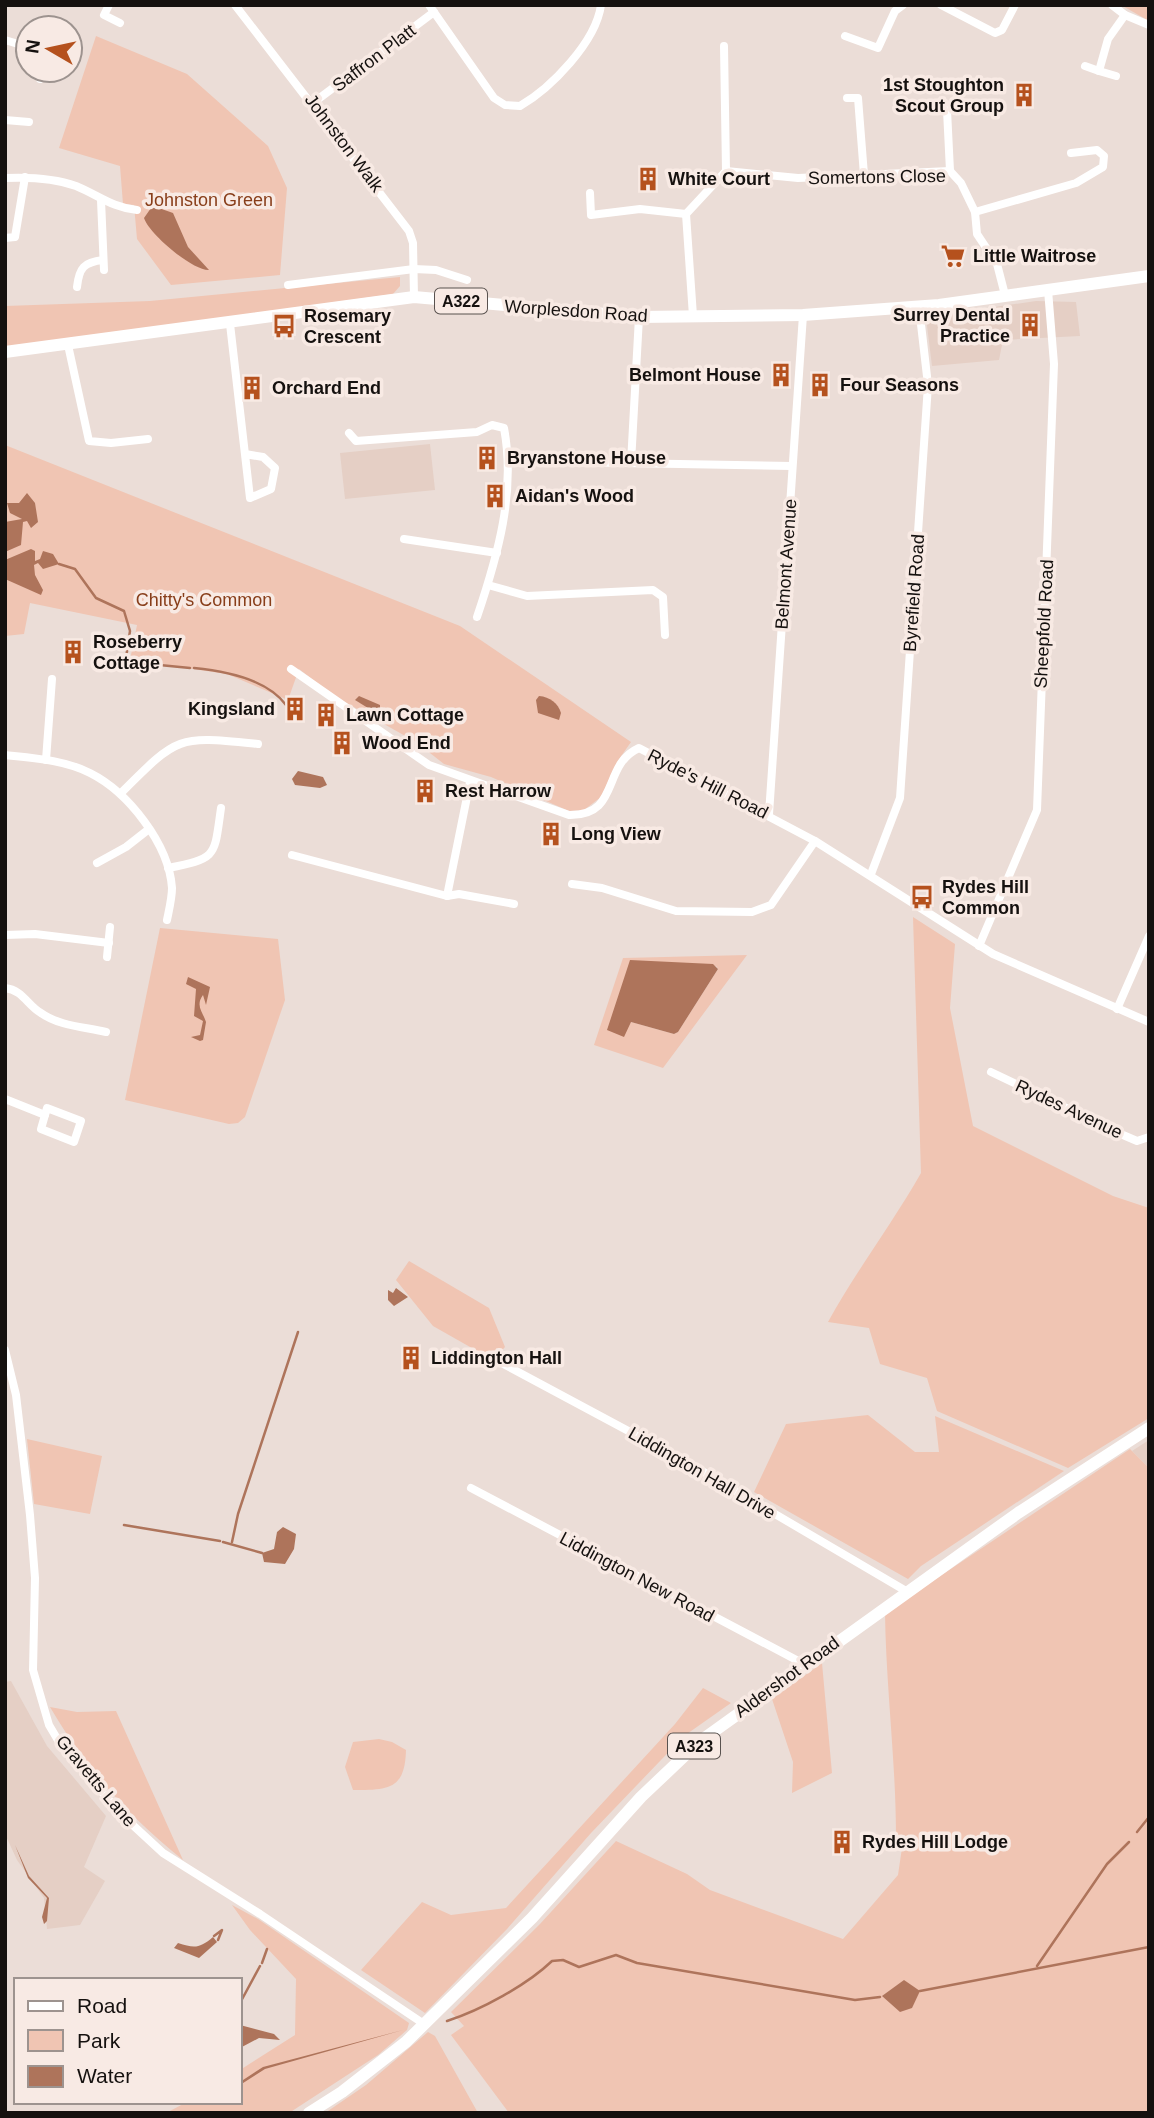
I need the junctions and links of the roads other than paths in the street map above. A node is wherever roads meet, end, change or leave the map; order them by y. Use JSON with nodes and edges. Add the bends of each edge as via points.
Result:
{"nodes":[{"id":1,"x":109,"y":5,"type":"edge"},
{"id":2,"x":235,"y":5,"type":"edge"},
{"id":3,"x":601,"y":5,"type":"edge"},
{"id":4,"x":903,"y":5,"type":"edge"},
{"id":5,"x":941,"y":5,"type":"edge"},
{"id":6,"x":1015,"y":5,"type":"edge"},
{"id":7,"x":1112,"y":5,"type":"edge"},
{"id":8,"x":432,"y":9,"type":"edge"},
{"id":9,"x":1125,"y":15,"type":"junction"},
{"id":10,"x":120,"y":23,"type":"dead end"},
{"id":11,"x":1149,"y":25,"type":"edge"},
{"id":12,"x":845,"y":36,"type":"dead end"},
{"id":13,"x":724,"y":46,"type":"dead end"},
{"id":14,"x":1085,"y":66,"type":"dead end"},
{"id":15,"x":1099,"y":71,"type":"junction"},
{"id":16,"x":1116,"y":76,"type":"dead end"},
{"id":17,"x":848,"y":98,"type":"dead end"},
{"id":18,"x":313,"y":103,"type":"junction"},
{"id":19,"x":987,"y":108,"type":"dead end"},
{"id":20,"x":5,"y":120,"type":"edge"},
{"id":21,"x":29,"y":122,"type":"dead end"},
{"id":22,"x":1071,"y":153,"type":"dead end"},
{"id":23,"x":726,"y":171,"type":"junction"},
{"id":24,"x":950,"y":171,"type":"junction"},
{"id":25,"x":864,"y":175,"type":"junction"},
{"id":26,"x":25,"y":177,"type":"junction"},
{"id":27,"x":5,"y":178,"type":"edge"},
{"id":28,"x":590,"y":193,"type":"dead end"},
{"id":29,"x":102,"y":200,"type":"junction"},
{"id":30,"x":137,"y":210,"type":"dead end"},
{"id":31,"x":975,"y":212,"type":"junction"},
{"id":32,"x":686,"y":214,"type":"junction"},
{"id":33,"x":5,"y":238,"type":"edge"},
{"id":34,"x":414,"y":269,"type":"junction"},
{"id":35,"x":1149,"y":276,"type":"edge"},
{"id":36,"x":467,"y":280,"type":"dead end"},
{"id":37,"x":288,"y":285,"type":"dead end"},
{"id":38,"x":77,"y":287,"type":"dead end"},
{"id":39,"x":1048,"y":290,"type":"junction"},
{"id":40,"x":1005,"y":295,"type":"junction"},
{"id":41,"x":414,"y":297,"type":"junction"},
{"id":42,"x":919,"y":307,"type":"junction"},
{"id":43,"x":803,"y":315,"type":"junction"},
{"id":44,"x":693,"y":316,"type":"junction"},
{"id":45,"x":639,"y":317,"type":"junction"},
{"id":46,"x":230,"y":324,"type":"junction"},
{"id":47,"x":68,"y":345,"type":"junction"},
{"id":48,"x":5,"y":352,"type":"edge"},
{"id":49,"x":349,"y":433,"type":"dead end"},
{"id":50,"x":148,"y":439,"type":"dead end"},
{"id":51,"x":245,"y":454,"type":"junction"},
{"id":52,"x":510,"y":461,"type":"junction"},
{"id":53,"x":631,"y":463,"type":"junction"},
{"id":54,"x":792,"y":466,"type":"junction"},
{"id":55,"x":404,"y":539,"type":"dead end"},
{"id":56,"x":497,"y":553,"type":"junction"},
{"id":57,"x":488,"y":585,"type":"junction"},
{"id":58,"x":477,"y":617,"type":"dead end"},
{"id":59,"x":665,"y":635,"type":"dead end"},
{"id":60,"x":291,"y":669,"type":"dead end"},
{"id":61,"x":52,"y":679,"type":"dead end"},
{"id":62,"x":258,"y":744,"type":"dead end"},
{"id":63,"x":5,"y":755,"type":"edge"},
{"id":64,"x":46,"y":760,"type":"junction"},
{"id":65,"x":470,"y":782,"type":"junction"},
{"id":66,"x":121,"y":793,"type":"junction"},
{"id":67,"x":221,"y":808,"type":"dead end"},
{"id":68,"x":769,"y":814,"type":"junction"},
{"id":69,"x":149,"y":829,"type":"junction"},
{"id":70,"x":815,"y":841,"type":"junction"},
{"id":71,"x":292,"y":855,"type":"dead end"},
{"id":72,"x":97,"y":863,"type":"dead end"},
{"id":73,"x":168,"y":868,"type":"junction"},
{"id":74,"x":872,"y":874,"type":"junction"},
{"id":75,"x":572,"y":884,"type":"dead end"},
{"id":76,"x":447,"y":896,"type":"junction"},
{"id":77,"x":514,"y":904,"type":"dead end"},
{"id":78,"x":167,"y":920,"type":"dead end"},
{"id":79,"x":110,"y":927,"type":"dead end"},
{"id":80,"x":5,"y":935,"type":"edge"},
{"id":81,"x":1149,"y":936,"type":"edge"},
{"id":82,"x":109,"y":943,"type":"junction"},
{"id":83,"x":979,"y":946,"type":"junction"},
{"id":84,"x":107,"y":957,"type":"dead end"},
{"id":85,"x":5,"y":988,"type":"edge"},
{"id":86,"x":1117,"y":1009,"type":"junction"},
{"id":87,"x":1149,"y":1022,"type":"edge"},
{"id":88,"x":106,"y":1031,"type":"dead end"},
{"id":89,"x":990,"y":1072,"type":"dead end"},
{"id":90,"x":5,"y":1099,"type":"edge"},
{"id":91,"x":45,"y":1115,"type":"junction"},
{"id":92,"x":1149,"y":1137,"type":"edge"},
{"id":93,"x":5,"y":1350,"type":"edge"},
{"id":94,"x":495,"y":1359,"type":"dead end"},
{"id":95,"x":1149,"y":1428,"type":"edge"},
{"id":96,"x":471,"y":1488,"type":"dead end"},
{"id":97,"x":906,"y":1591,"type":"junction"},
{"id":98,"x":804,"y":1664,"type":"junction"},
{"id":99,"x":424,"y":2024,"type":"junction"},
{"id":100,"x":309,"y":2113,"type":"edge"}],
"edges":[{"from":1,"to":10,"type":"street","via":[[104,15]]},
{"from":2,"to":18,"type":"street","name":"Johnston Walk"},
{"from":3,"to":8,"type":"street","name":"Saffron Platt","via":[[596,25],[578,52],[557,78],[520,106],[494,98]]},
{"from":4,"to":12,"type":"street","via":[[895,11],[878,48]]},
{"from":5,"to":6,"type":"street","via":[[995,33],[1002,30]]},
{"from":7,"to":9,"type":"street"},
{"from":8,"to":18,"type":"street","name":"Saffron Platt"},
{"from":9,"to":11,"type":"street"},
{"from":9,"to":15,"type":"street","via":[[1108,39]]},
{"from":13,"to":23,"type":"street"},
{"from":14,"to":15,"type":"street"},
{"from":15,"to":16,"type":"street"},
{"from":17,"to":25,"type":"street","via":[[858,98]]},
{"from":18,"to":34,"type":"street","name":"Johnston Walk","via":[[409,231]]},
{"from":19,"to":24,"type":"street","via":[[947,110]]},
{"from":20,"to":21,"type":"street"},
{"from":22,"to":31,"type":"street","via":[[1097,150],[1104,156],[1104,167],[1076,183]]},
{"from":23,"to":25,"type":"street","name":"Somertons Close","via":[[798,178]]},
{"from":23,"to":32,"type":"street"},
{"from":24,"to":25,"type":"street","name":"Somertons Close"},
{"from":24,"to":31,"type":"street","name":"Somertons Close"},
{"from":26,"to":27,"type":"street"},
{"from":26,"to":29,"type":"street","via":[[74,186]]},
{"from":26,"to":33,"type":"street","via":[[15,237]]},
{"from":28,"to":32,"type":"street","via":[[591,215],[639,209]]},
{"from":29,"to":30,"type":"street"},
{"from":29,"to":38,"type":"street","via":[[103,265],[86,264],[78,273]]},
{"from":31,"to":40,"type":"street","name":"Somertons Close","via":[[977,234],[997,264]]},
{"from":32,"to":44,"type":"street"},
{"from":34,"to":36,"type":"street"},
{"from":34,"to":37,"type":"street"},
{"from":34,"to":41,"type":"street","name":"Johnston Walk"},
{"from":35,"to":39,"type":"main road","name":"Worplesdon Road","number":"A322"},
{"from":39,"to":40,"type":"main road","name":"Worplesdon Road","number":"A322"},
{"from":39,"to":83,"type":"street","name":"Sheepfold Road","via":[[1054,364],[1037,810]]},
{"from":40,"to":42,"type":"main road","name":"Worplesdon Road","number":"A322"},
{"from":41,"to":45,"type":"main road","name":"Worplesdon Road","number":"A322"},
{"from":41,"to":46,"type":"main road","name":"Worplesdon Road","number":"A322"},
{"from":42,"to":43,"type":"main road","name":"Worplesdon Road","number":"A322"},
{"from":42,"to":74,"type":"street","name":"Byrefield Road","via":[[928,385],[900,798]]},
{"from":43,"to":44,"type":"main road","name":"Worplesdon Road","number":"A322"},
{"from":43,"to":54,"type":"street","name":"Belmont Avenue"},
{"from":44,"to":45,"type":"main road","name":"Worplesdon Road","number":"A322"},
{"from":45,"to":53,"type":"street"},
{"from":46,"to":47,"type":"main road","name":"Worplesdon Road","number":"A322"},
{"from":46,"to":51,"type":"street"},
{"from":47,"to":48,"type":"main road","name":"Worplesdon Road","number":"A322"},
{"from":47,"to":50,"type":"street","via":[[89,441]]},
{"from":49,"to":52,"type":"street","via":[[356,441],[477,432],[492,425],[505,428]]},
{"from":51,"to":51,"type":"street","via":[[247,465],[250,498],[271,488],[275,468],[263,457]]},
{"from":52,"to":53,"type":"street"},
{"from":52,"to":56,"type":"street"},
{"from":53,"to":54,"type":"street"},
{"from":54,"to":68,"type":"street","name":"Belmont Avenue"},
{"from":55,"to":56,"type":"street"},
{"from":56,"to":57,"type":"street"},
{"from":57,"to":58,"type":"street"},
{"from":57,"to":59,"type":"street","via":[[527,596],[653,590],[663,597]]},
{"from":60,"to":65,"type":"street","name":"Ryde's Hill Road","via":[[429,765]]},
{"from":61,"to":64,"type":"street"},
{"from":62,"to":66,"type":"street","via":[[197,738],[182,741],[160,754]]},
{"from":63,"to":64,"type":"street"},
{"from":64,"to":66,"type":"street","via":[[89,772]]},
{"from":65,"to":68,"type":"street","name":"Ryde's Hill Road","via":[[569,815],[587,815],[602,804],[626,754],[639,748]]},
{"from":65,"to":76,"type":"street"},
{"from":66,"to":69,"type":"street"},
{"from":67,"to":73,"type":"street","via":[[215,849],[202,861]]},
{"from":68,"to":70,"type":"street","name":"Ryde's Hill Road"},
{"from":69,"to":72,"type":"street"},
{"from":69,"to":73,"type":"street"},
{"from":70,"to":74,"type":"street","name":"Ryde's Hill Road"},
{"from":70,"to":75,"type":"street","via":[[771,905],[752,912],[676,911],[602,888]]},
{"from":71,"to":76,"type":"street"},
{"from":73,"to":78,"type":"street","via":[[172,889]]},
{"from":74,"to":83,"type":"street","name":"Ryde's Hill Road"},
{"from":76,"to":77,"type":"street"},
{"from":79,"to":82,"type":"street"},
{"from":80,"to":82,"type":"street"},
{"from":81,"to":86,"type":"street"},
{"from":82,"to":84,"type":"street"},
{"from":83,"to":86,"type":"street","name":"Ryde's Hill Road"},
{"from":85,"to":88,"type":"street","via":[[26,997],[38,1012],[57,1022]]},
{"from":86,"to":87,"type":"street","name":"Ryde's Hill Road"},
{"from":89,"to":92,"type":"street","name":"Rydes Avenue","via":[[1137,1141]]},
{"from":90,"to":91,"type":"street"},
{"from":91,"to":91,"type":"street","via":[[47,1108],[81,1122],[74,1142],[41,1129]]},
{"from":93,"to":99,"type":"street","name":"Gravetts Lane","via":[[16,1395],[30,1515],[35,1578],[33,1670],[49,1725],[62,1746],[124,1817],[163,1853]]},
{"from":94,"to":97,"type":"street","name":"Liddington Hall Drive","via":[[690,1464]]},
{"from":95,"to":97,"type":"main road","name":"Aldershot Road","number":"A323"},
{"from":96,"to":98,"type":"street","name":"Liddington New Road"},
{"from":97,"to":98,"type":"main road","name":"Aldershot Road","number":"A323"},
{"from":98,"to":99,"type":"main road","name":"Aldershot Road","number":"A323","via":[[679,1758],[532,1918]]},
{"from":99,"to":100,"type":"main road","name":"Aldershot Road","number":"A323","via":[[385,2060]]}]}
